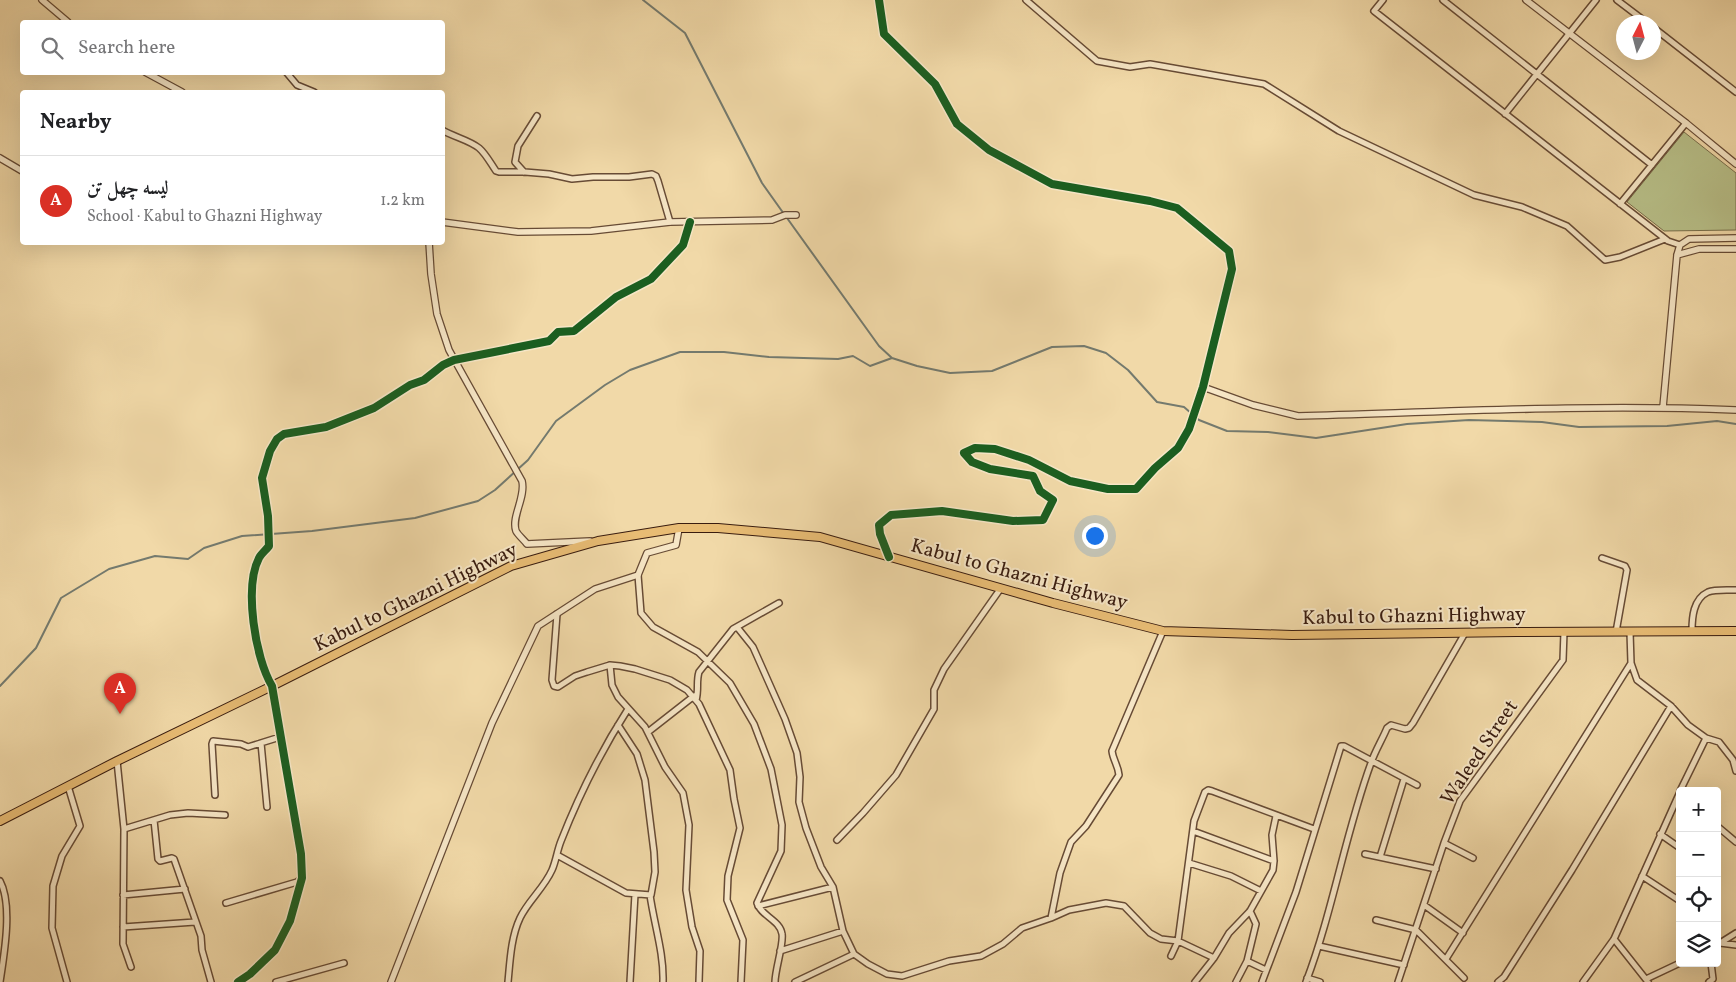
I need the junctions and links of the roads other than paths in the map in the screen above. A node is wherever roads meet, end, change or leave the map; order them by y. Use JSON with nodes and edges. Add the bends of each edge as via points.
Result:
{"nodes":[{"id":1,"x":42,"y":0,"type":"edge"},
{"id":2,"x":879,"y":0,"type":"edge"},
{"id":3,"x":1026,"y":0,"type":"edge"},
{"id":4,"x":1384,"y":0,"type":"edge"},
{"id":5,"x":1443,"y":0,"type":"edge"},
{"id":6,"x":1526,"y":0,"type":"edge"},
{"id":7,"x":1596,"y":0,"type":"edge"},
{"id":8,"x":1617,"y":0,"type":"edge"},
{"id":9,"x":1637,"y":15,"type":"edge"},
{"id":10,"x":66,"y":20,"type":"edge"},
{"id":11,"x":1570,"y":33,"type":"junction"},
{"id":12,"x":1661,"y":33,"type":"edge"},
{"id":13,"x":1537,"y":74,"type":"junction"},
{"id":14,"x":151,"y":75,"type":"edge"},
{"id":15,"x":289,"y":75,"type":"edge"},
{"id":16,"x":178,"y":90,"type":"edge"},
{"id":17,"x":309,"y":90,"type":"edge"},
{"id":18,"x":1736,"y":92,"type":"edge"},
{"id":19,"x":1505,"y":114,"type":"junction"},
{"id":20,"x":537,"y":116,"type":"dead end"},
{"id":21,"x":1686,"y":122,"type":"junction"},
{"id":22,"x":445,"y":132,"type":"edge"},
{"id":23,"x":0,"y":158,"type":"edge"},
{"id":24,"x":1736,"y":164,"type":"edge"},
{"id":25,"x":1652,"y":165,"type":"junction"},
{"id":26,"x":20,"y":170,"type":"edge"},
{"id":27,"x":525,"y":172,"type":"junction"},
{"id":28,"x":1620,"y":204,"type":"junction"},
{"id":29,"x":796,"y":215,"type":"dead end"},
{"id":30,"x":445,"y":222,"type":"edge"},
{"id":31,"x":670,"y":222,"type":"junction"},
{"id":32,"x":690,"y":222,"type":"junction"},
{"id":33,"x":1736,"y":238,"type":"edge"},
{"id":34,"x":1665,"y":239,"type":"junction"},
{"id":35,"x":430,"y":245,"type":"edge"},
{"id":36,"x":1680,"y":245,"type":"junction"},
{"id":37,"x":1736,"y":249,"type":"edge"},
{"id":38,"x":1677,"y":255,"type":"junction"},
{"id":39,"x":454,"y":360,"type":"junction"},
{"id":40,"x":1203,"y":386,"type":"junction"},
{"id":41,"x":1663,"y":407,"type":"junction"},
{"id":42,"x":1736,"y":410,"type":"edge"},
{"id":43,"x":679,"y":528,"type":"junction"},
{"id":44,"x":598,"y":540,"type":"junction"},
{"id":45,"x":889,"y":557,"type":"junction"},
{"id":46,"x":1602,"y":558,"type":"dead end"},
{"id":47,"x":638,"y":575,"type":"junction"},
{"id":48,"x":1001,"y":588,"type":"junction"},
{"id":49,"x":1736,"y":590,"type":"edge"},
{"id":50,"x":779,"y":603,"type":"dead end"},
{"id":51,"x":557,"y":614,"type":"junction"},
{"id":52,"x":737,"y":627,"type":"junction"},
{"id":53,"x":1163,"y":631,"type":"junction"},
{"id":54,"x":1692,"y":631,"type":"junction"},
{"id":55,"x":1736,"y":631,"type":"edge"},
{"id":56,"x":1564,"y":632,"type":"junction"},
{"id":57,"x":1616,"y":632,"type":"junction"},
{"id":58,"x":1630,"y":632,"type":"junction"},
{"id":59,"x":1465,"y":634,"type":"junction"},
{"id":60,"x":706,"y":660,"type":"junction"},
{"id":61,"x":1631,"y":663,"type":"junction"},
{"id":62,"x":610,"y":665,"type":"junction"},
{"id":63,"x":272,"y":686,"type":"junction"},
{"id":64,"x":695,"y":698,"type":"junction"},
{"id":65,"x":1671,"y":706,"type":"junction"},
{"id":66,"x":628,"y":709,"type":"junction"},
{"id":67,"x":618,"y":725,"type":"junction"},
{"id":68,"x":648,"y":732,"type":"junction"},
{"id":69,"x":280,"y":737,"type":"junction"},
{"id":70,"x":1706,"y":738,"type":"junction"},
{"id":71,"x":261,"y":743,"type":"junction"},
{"id":72,"x":1734,"y":760,"type":"edge"},
{"id":73,"x":116,"y":761,"type":"junction"},
{"id":74,"x":1371,"y":762,"type":"junction"},
{"id":75,"x":1736,"y":771,"type":"edge"},
{"id":76,"x":1404,"y":778,"type":"junction"},
{"id":77,"x":1417,"y":785,"type":"dead end"},
{"id":78,"x":68,"y":786,"type":"junction"},
{"id":79,"x":1682,"y":787,"type":"edge"},
{"id":80,"x":215,"y":795,"type":"dead end"},
{"id":81,"x":1676,"y":799,"type":"edge"},
{"id":82,"x":267,"y":807,"type":"dead end"},
{"id":83,"x":225,"y":815,"type":"dead end"},
{"id":84,"x":1276,"y":816,"type":"junction"},
{"id":85,"x":154,"y":820,"type":"junction"},
{"id":86,"x":0,"y":821,"type":"edge"},
{"id":87,"x":124,"y":829,"type":"junction"},
{"id":88,"x":1314,"y":829,"type":"junction"},
{"id":89,"x":1721,"y":829,"type":"edge"},
{"id":90,"x":1193,"y":831,"type":"junction"},
{"id":91,"x":1660,"y":834,"type":"junction"},
{"id":92,"x":837,"y":840,"type":"dead end"},
{"id":93,"x":1736,"y":842,"type":"edge"},
{"id":94,"x":1444,"y":843,"type":"junction"},
{"id":95,"x":1676,"y":845,"type":"edge"},
{"id":96,"x":1365,"y":854,"type":"dead end"},
{"id":97,"x":557,"y":855,"type":"junction"},
{"id":98,"x":1380,"y":857,"type":"junction"},
{"id":99,"x":1473,"y":858,"type":"dead end"},
{"id":100,"x":1274,"y":861,"type":"junction"},
{"id":101,"x":1189,"y":863,"type":"junction"},
{"id":102,"x":1436,"y":869,"type":"junction"},
{"id":103,"x":1642,"y":876,"type":"junction"},
{"id":104,"x":302,"y":878,"type":"junction"},
{"id":105,"x":1,"y":884,"type":"edge"},
{"id":106,"x":833,"y":887,"type":"junction"},
{"id":107,"x":185,"y":889,"type":"junction"},
{"id":108,"x":1261,"y":892,"type":"junction"},
{"id":109,"x":634,"y":894,"type":"junction"},
{"id":110,"x":123,"y":895,"type":"junction"},
{"id":111,"x":650,"y":896,"type":"junction"},
{"id":112,"x":1676,"y":898,"type":"edge"},
{"id":113,"x":226,"y":903,"type":"dead end"},
{"id":114,"x":1424,"y":905,"type":"junction"},
{"id":115,"x":758,"y":906,"type":"junction"},
{"id":116,"x":1250,"y":911,"type":"junction"},
{"id":117,"x":1051,"y":918,"type":"junction"},
{"id":118,"x":1376,"y":920,"type":"dead end"},
{"id":119,"x":195,"y":922,"type":"junction"},
{"id":120,"x":123,"y":927,"type":"junction"},
{"id":121,"x":1416,"y":930,"type":"junction"},
{"id":122,"x":843,"y":931,"type":"junction"},
{"id":123,"x":1463,"y":933,"type":"junction"},
{"id":124,"x":1736,"y":933,"type":"edge"},
{"id":125,"x":1614,"y":938,"type":"junction"},
{"id":126,"x":1178,"y":941,"type":"junction"},
{"id":127,"x":1721,"y":943,"type":"edge"},
{"id":128,"x":1721,"y":944,"type":"edge"},
{"id":129,"x":1319,"y":946,"type":"junction"},
{"id":130,"x":1736,"y":946,"type":"edge"},
{"id":131,"x":780,"y":951,"type":"junction"},
{"id":132,"x":854,"y":954,"type":"junction"},
{"id":133,"x":1171,"y":956,"type":"dead end"},
{"id":134,"x":1214,"y":958,"type":"junction"},
{"id":135,"x":1446,"y":959,"type":"junction"},
{"id":136,"x":1247,"y":961,"type":"junction"},
{"id":137,"x":344,"y":963,"type":"dead end"},
{"id":138,"x":1404,"y":965,"type":"junction"},
{"id":139,"x":1676,"y":965,"type":"edge"},
{"id":140,"x":131,"y":967,"type":"dead end"},
{"id":141,"x":1712,"y":967,"type":"edge"},
{"id":142,"x":1266,"y":970,"type":"junction"},
{"id":143,"x":1464,"y":978,"type":"dead end"},
{"id":144,"x":1307,"y":980,"type":"edge"},
{"id":145,"x":1401,"y":981,"type":"edge"},
{"id":146,"x":1647,"y":981,"type":"edge"},
{"id":147,"x":0,"y":982,"type":"edge"},
{"id":148,"x":67,"y":982,"type":"edge"},
{"id":149,"x":211,"y":982,"type":"edge"},
{"id":150,"x":238,"y":982,"type":"edge"},
{"id":151,"x":276,"y":982,"type":"edge"},
{"id":152,"x":391,"y":982,"type":"edge"},
{"id":153,"x":508,"y":982,"type":"edge"},
{"id":154,"x":630,"y":982,"type":"edge"},
{"id":155,"x":663,"y":982,"type":"edge"},
{"id":156,"x":699,"y":982,"type":"edge"},
{"id":157,"x":741,"y":982,"type":"edge"},
{"id":158,"x":775,"y":982,"type":"edge"},
{"id":159,"x":795,"y":982,"type":"edge"},
{"id":160,"x":1195,"y":982,"type":"edge"},
{"id":161,"x":1236,"y":982,"type":"edge"},
{"id":162,"x":1262,"y":982,"type":"edge"},
{"id":163,"x":1320,"y":982,"type":"edge"},
{"id":164,"x":1498,"y":982,"type":"edge"},
{"id":165,"x":1583,"y":982,"type":"edge"},
{"id":166,"x":1709,"y":982,"type":"edge"}],
"edges":[{"from":1,"to":10,"type":"street"},
{"from":2,"to":40,"type":"street","via":[[884,34],[935,84],[957,124],[989,150],[1052,184],[1177,208],[1229,251],[1232,269]]},
{"from":3,"to":34,"type":"street","via":[[1097,61],[1130,67],[1150,64],[1264,84],[1339,131],[1474,195],[1522,207],[1567,226],[1606,260]]},
{"from":4,"to":19,"type":"street","via":[[1374,11]]},
{"from":5,"to":13,"type":"street"},
{"from":6,"to":11,"type":"street"},
{"from":7,"to":11,"type":"street"},
{"from":8,"to":9,"type":"street"},
{"from":11,"to":13,"type":"street"},
{"from":11,"to":21,"type":"street"},
{"from":12,"to":18,"type":"street"},
{"from":13,"to":19,"type":"street"},
{"from":13,"to":25,"type":"street"},
{"from":14,"to":16,"type":"street"},
{"from":15,"to":17,"type":"street","via":[[297,85]]},
{"from":19,"to":28,"type":"street"},
{"from":20,"to":27,"type":"street","via":[[518,146],[515,162]]},
{"from":21,"to":24,"type":"street"},
{"from":21,"to":25,"type":"street"},
{"from":22,"to":27,"type":"street","via":[[480,149],[496,171]]},
{"from":23,"to":26,"type":"street"},
{"from":25,"to":28,"type":"street"},
{"from":27,"to":31,"type":"street","via":[[572,180],[652,174],[658,181]]},
{"from":28,"to":34,"type":"street"},
{"from":29,"to":32,"type":"street","via":[[772,220]]},
{"from":30,"to":31,"type":"street","via":[[518,232],[591,232]]},
{"from":31,"to":32,"type":"street"},
{"from":32,"to":39,"type":"street","via":[[683,245],[651,279],[616,297],[574,331],[558,332],[549,341]]},
{"from":33,"to":36,"type":"street","via":[[1689,239]]},
{"from":34,"to":36,"type":"street"},
{"from":35,"to":39,"type":"street","via":[[437,314]]},
{"from":36,"to":38,"type":"street"},
{"from":37,"to":38,"type":"street","via":[[1699,249]]},
{"from":38,"to":41,"type":"street"},
{"from":39,"to":44,"type":"street","via":[[522,481],[524,488],[516,531],[527,544]]},
{"from":39,"to":63,"type":"street","via":[[374,408],[326,427],[284,434],[270,451],[262,478],[269,546],[259,557],[255,570],[252,620],[263,668]]},
{"from":40,"to":41,"type":"street","via":[[1253,405],[1298,416]]},
{"from":40,"to":45,"type":"street","via":[[1189,429],[1178,448],[1136,489],[1108,489],[1070,481],[1029,460],[995,448],[974,448],[964,453],[972,462],[990,469],[1033,476],[1040,491],[1053,500],[1043,520],[1014,521],[942,511],[890,515],[879,525]]},
{"from":41,"to":42,"type":"street"},
{"from":43,"to":44,"type":"highway","name":"Kabul to Ghazni Highway"},
{"from":43,"to":45,"type":"highway","name":"Kabul to Ghazni Highway","via":[[820,537]]},
{"from":43,"to":47,"type":"street","via":[[676,545],[647,553]]},
{"from":44,"to":63,"type":"highway","name":"Kabul to Ghazni Highway","via":[[511,566]]},
{"from":45,"to":48,"type":"highway","name":"Kabul to Ghazni Highway"},
{"from":46,"to":57,"type":"street","via":[[1625,566],[1627,570]]},
{"from":47,"to":51,"type":"street","via":[[595,589]]},
{"from":47,"to":60,"type":"street","via":[[641,613],[654,627]]},
{"from":48,"to":53,"type":"highway","name":"Kabul to Ghazni Highway"},
{"from":48,"to":92,"type":"street","via":[[944,669],[934,690],[934,709],[896,775]]},
{"from":49,"to":54,"type":"street","via":[[1710,591],[1702,596],[1692,615]]},
{"from":50,"to":52,"type":"street"},
{"from":51,"to":62,"type":"street","via":[[553,685],[558,687],[575,676]]},
{"from":51,"to":152,"type":"street","via":[[538,626],[492,723]]},
{"from":52,"to":60,"type":"street"},
{"from":52,"to":106,"type":"street","via":[[753,647],[785,719],[797,753],[799,802],[806,828],[821,867]]},
{"from":53,"to":59,"type":"highway","name":"Kabul to Ghazni Highway","via":[[1292,635]]},
{"from":53,"to":117,"type":"street","via":[[1112,751],[1118,775],[1086,826],[1071,842],[1060,873]]},
{"from":54,"to":55,"type":"highway","name":"Kabul to Ghazni Highway"},
{"from":54,"to":58,"type":"highway","name":"Kabul to Ghazni Highway"},
{"from":56,"to":57,"type":"highway","name":"Kabul to Ghazni Highway"},
{"from":56,"to":59,"type":"highway","name":"Kabul to Ghazni Highway"},
{"from":56,"to":94,"type":"street","name":"Waleed Street","via":[[1563,660],[1460,801]]},
{"from":57,"to":58,"type":"highway","name":"Kabul to Ghazni Highway"},
{"from":58,"to":61,"type":"street"},
{"from":59,"to":74,"type":"street","via":[[1409,728],[1391,725],[1387,728]]},
{"from":60,"to":64,"type":"street","via":[[698,675]]},
{"from":60,"to":115,"type":"street","via":[[730,683],[754,724],[771,769],[782,825],[782,851]]},
{"from":61,"to":65,"type":"street","via":[[1637,680]]},
{"from":61,"to":123,"type":"street"},
{"from":62,"to":64,"type":"street","via":[[662,676]]},
{"from":62,"to":66,"type":"street","via":[[612,684]]},
{"from":63,"to":69,"type":"street"},
{"from":63,"to":73,"type":"highway","name":"Kabul to Ghazni Highway"},
{"from":64,"to":68,"type":"street"},
{"from":64,"to":157,"type":"street","via":[[730,770],[740,828],[728,876],[727,900],[743,940]]},
{"from":65,"to":70,"type":"street","via":[[1688,725]]},
{"from":65,"to":164,"type":"street","via":[[1572,870]]},
{"from":66,"to":67,"type":"street"},
{"from":66,"to":68,"type":"street"},
{"from":67,"to":97,"type":"street","via":[[589,776]]},
{"from":67,"to":111,"type":"street","via":[[637,754],[645,780],[655,872]]},
{"from":68,"to":156,"type":"street","via":[[665,767],[683,793],[689,825],[686,890],[700,952]]},
{"from":69,"to":71,"type":"street"},
{"from":69,"to":104,"type":"street","via":[[301,854]]},
{"from":70,"to":72,"type":"street","via":[[1719,742]]},
{"from":70,"to":79,"type":"street"},
{"from":71,"to":80,"type":"street","via":[[248,747],[212,742]]},
{"from":71,"to":82,"type":"street"},
{"from":72,"to":75,"type":"street"},
{"from":73,"to":78,"type":"highway","name":"Kabul to Ghazni Highway"},
{"from":73,"to":87,"type":"street"},
{"from":74,"to":76,"type":"street"},
{"from":74,"to":88,"type":"street","via":[[1341,746]]},
{"from":74,"to":129,"type":"street"},
{"from":76,"to":77,"type":"street"},
{"from":76,"to":98,"type":"street"},
{"from":78,"to":86,"type":"highway","name":"Kabul to Ghazni Highway"},
{"from":78,"to":148,"type":"street","via":[[80,826],[62,856],[53,886],[52,928]]},
{"from":81,"to":91,"type":"street"},
{"from":83,"to":85,"type":"street","via":[[170,815]]},
{"from":84,"to":88,"type":"street"},
{"from":84,"to":90,"type":"street","via":[[1208,790]]},
{"from":84,"to":100,"type":"street","via":[[1272,836]]},
{"from":85,"to":87,"type":"street"},
{"from":85,"to":107,"type":"street","via":[[158,860],[174,858]]},
{"from":87,"to":110,"type":"street"},
{"from":88,"to":142,"type":"street","via":[[1296,892]]},
{"from":89,"to":93,"type":"street"},
{"from":90,"to":100,"type":"street"},
{"from":90,"to":101,"type":"street"},
{"from":91,"to":95,"type":"street"},
{"from":91,"to":103,"type":"street"},
{"from":94,"to":99,"type":"street"},
{"from":94,"to":102,"type":"street","name":"Waleed Street"},
{"from":96,"to":98,"type":"street"},
{"from":97,"to":109,"type":"street","via":[[614,887]]},
{"from":97,"to":153,"type":"street","via":[[544,885],[520,918]]},
{"from":98,"to":102,"type":"street"},
{"from":100,"to":108,"type":"street","via":[[1273,870]]},
{"from":101,"to":108,"type":"street","via":[[1231,876]]},
{"from":101,"to":126,"type":"street"},
{"from":102,"to":114,"type":"street","name":"Waleed Street"},
{"from":103,"to":112,"type":"street"},
{"from":103,"to":125,"type":"street"},
{"from":104,"to":113,"type":"street"},
{"from":104,"to":150,"type":"street","via":[[290,921],[275,950]]},
{"from":105,"to":147,"type":"street","via":[[6,899],[6,934]]},
{"from":106,"to":115,"type":"street"},
{"from":106,"to":122,"type":"street"},
{"from":107,"to":110,"type":"street"},
{"from":107,"to":119,"type":"street"},
{"from":108,"to":116,"type":"street"},
{"from":109,"to":111,"type":"street"},
{"from":109,"to":154,"type":"street"},
{"from":110,"to":120,"type":"street"},
{"from":111,"to":155,"type":"street"},
{"from":114,"to":121,"type":"street","name":"Waleed Street"},
{"from":114,"to":123,"type":"street"},
{"from":115,"to":131,"type":"street","via":[[783,935]]},
{"from":116,"to":134,"type":"street"},
{"from":116,"to":136,"type":"street","via":[[1256,924]]},
{"from":117,"to":126,"type":"street","via":[[1069,910],[1106,903],[1124,906],[1150,933],[1161,939]]},
{"from":117,"to":132,"type":"street","via":[[1022,928],[1003,944],[980,956],[950,961],[902,976],[887,974]]},
{"from":118,"to":121,"type":"street"},
{"from":119,"to":120,"type":"street"},
{"from":119,"to":149,"type":"street"},
{"from":120,"to":140,"type":"street","via":[[123,944]]},
{"from":121,"to":135,"type":"street"},
{"from":121,"to":138,"type":"street","name":"Waleed Street"},
{"from":122,"to":131,"type":"street"},
{"from":122,"to":132,"type":"street"},
{"from":123,"to":135,"type":"street"},
{"from":124,"to":127,"type":"street"},
{"from":125,"to":146,"type":"street"},
{"from":125,"to":165,"type":"street"},
{"from":126,"to":133,"type":"street"},
{"from":126,"to":134,"type":"street"},
{"from":128,"to":130,"type":"street"},
{"from":129,"to":138,"type":"street"},
{"from":129,"to":144,"type":"street"},
{"from":131,"to":158,"type":"street"},
{"from":132,"to":159,"type":"street"},
{"from":134,"to":160,"type":"street"},
{"from":135,"to":143,"type":"street"},
{"from":136,"to":142,"type":"street"},
{"from":136,"to":161,"type":"street"},
{"from":137,"to":151,"type":"street"},
{"from":138,"to":145,"type":"street","name":"Waleed Street"},
{"from":139,"to":146,"type":"street"},
{"from":141,"to":166,"type":"street","via":[[1713,979]]},
{"from":142,"to":162,"type":"street"},
{"from":144,"to":163,"type":"street"}]}
